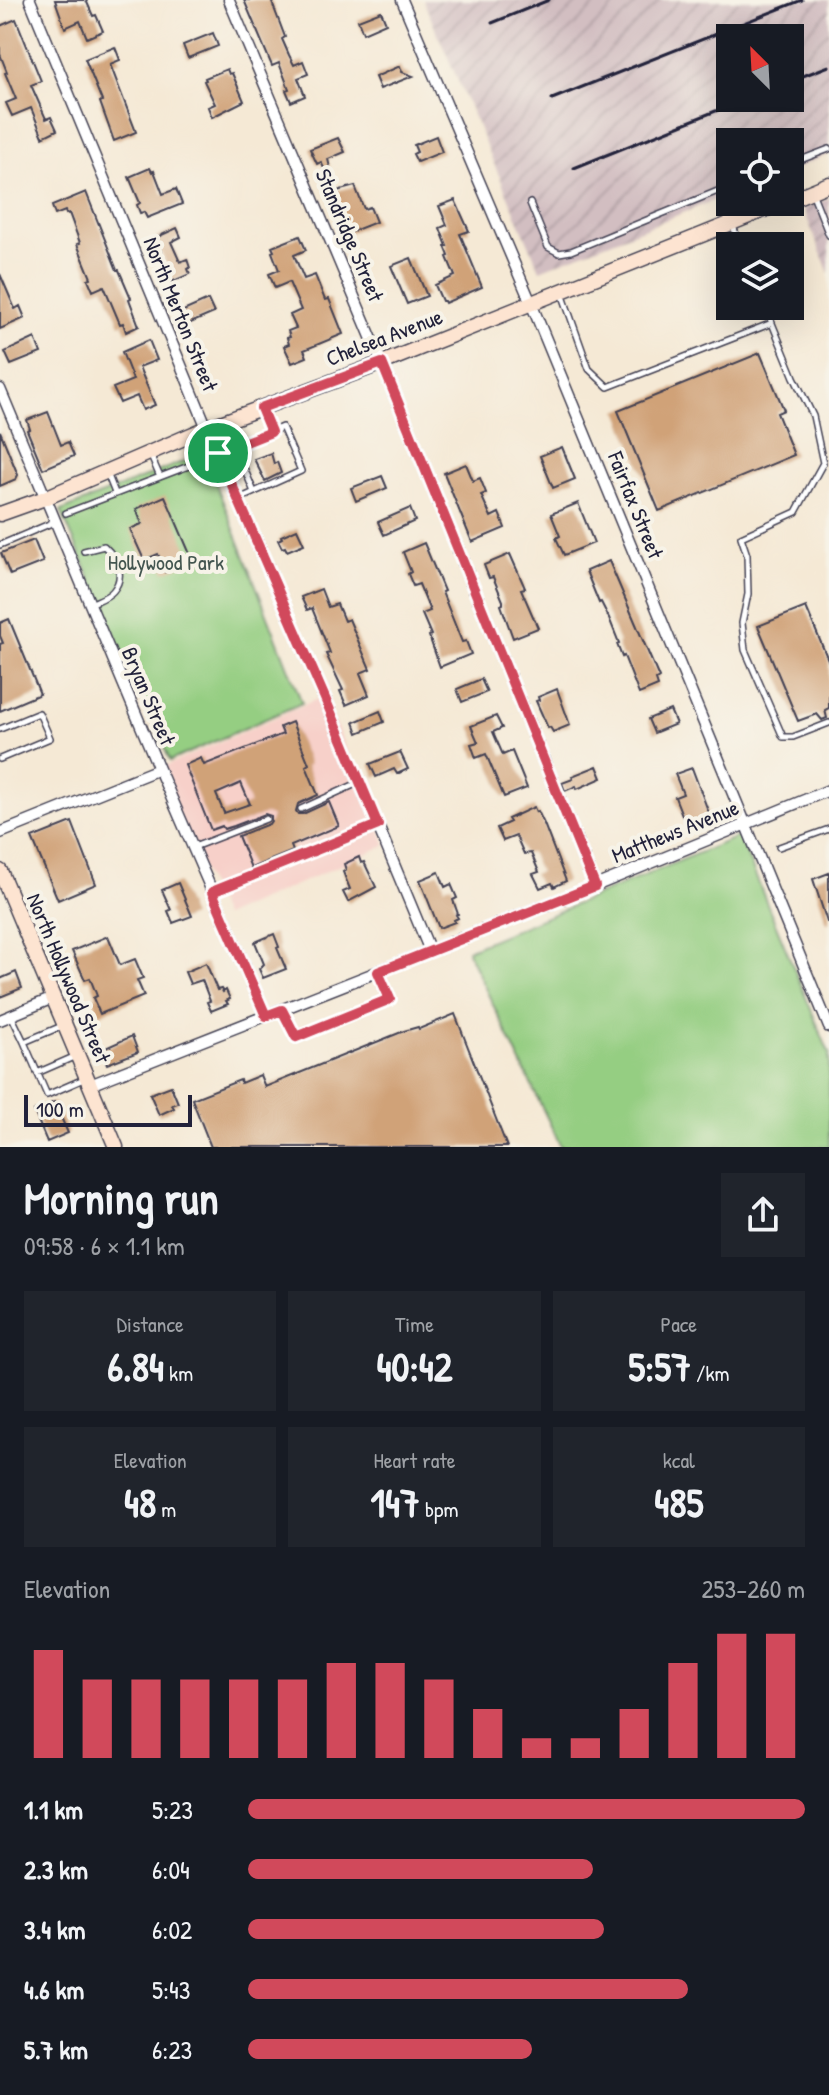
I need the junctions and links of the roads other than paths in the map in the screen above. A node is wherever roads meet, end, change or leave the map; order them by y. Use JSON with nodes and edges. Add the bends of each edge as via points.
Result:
{"nodes":[{"id":1,"x":30,"y":0,"type":"edge"},
{"id":2,"x":229,"y":0,"type":"edge"},
{"id":3,"x":402,"y":0,"type":"edge"},
{"id":4,"x":829,"y":149,"type":"edge"},
{"id":5,"x":804,"y":159,"type":"edge"},
{"id":6,"x":829,"y":184,"type":"edge"},
{"id":7,"x":811,"y":191,"type":"junction"},
{"id":8,"x":716,"y":192,"type":"edge"},
{"id":9,"x":804,"y":194,"type":"edge"},
{"id":10,"x":530,"y":203,"type":"dead end"},
{"id":11,"x":747,"y":217,"type":"edge"},
{"id":12,"x":731,"y":223,"type":"junction"},
{"id":13,"x":735,"y":232,"type":"edge"},
{"id":14,"x":829,"y":235,"type":"edge"},
{"id":15,"x":561,"y":291,"type":"junction"},
{"id":16,"x":531,"y":303,"type":"junction"},
{"id":17,"x":771,"y":320,"type":"edge"},
{"id":18,"x":772,"y":323,"type":"junction"},
{"id":19,"x":382,"y":363,"type":"junction"},
{"id":20,"x":0,"y":389,"type":"edge"},
{"id":21,"x":261,"y":408,"type":"junction"},
{"id":22,"x":207,"y":428,"type":"junction"},
{"id":23,"x":271,"y":432,"type":"junction"},
{"id":24,"x":235,"y":446,"type":"junction"},
{"id":25,"x":150,"y":453,"type":"junction"},
{"id":26,"x":218,"y":453,"type":"junction"},
{"id":27,"x":199,"y":462,"type":"dead end"},
{"id":28,"x":106,"y":472,"type":"junction"},
{"id":29,"x":160,"y":477,"type":"junction"},
{"id":30,"x":254,"y":492,"type":"junction"},
{"id":31,"x":115,"y":493,"type":"junction"},
{"id":32,"x":45,"y":498,"type":"junction"},
{"id":33,"x":238,"y":499,"type":"junction"},
{"id":34,"x":66,"y":513,"type":"dead end"},
{"id":35,"x":0,"y":514,"type":"edge"},
{"id":36,"x":55,"y":522,"type":"junction"},
{"id":37,"x":0,"y":545,"type":"edge"},
{"id":38,"x":84,"y":551,"type":"dead end"},
{"id":39,"x":89,"y":604,"type":"junction"},
{"id":40,"x":829,"y":723,"type":"edge"},
{"id":41,"x":0,"y":729,"type":"edge"},
{"id":42,"x":0,"y":759,"type":"edge"},
{"id":43,"x":159,"y":769,"type":"junction"},
{"id":44,"x":360,"y":783,"type":"junction"},
{"id":45,"x":829,"y":790,"type":"edge"},
{"id":46,"x":301,"y":809,"type":"dead end"},
{"id":47,"x":266,"y":819,"type":"dead end"},
{"id":48,"x":746,"y":824,"type":"junction"},
{"id":49,"x":378,"y":825,"type":"junction"},
{"id":50,"x":829,"y":829,"type":"edge"},
{"id":51,"x":0,"y":833,"type":"edge"},
{"id":52,"x":779,"y":847,"type":"dead end"},
{"id":53,"x":193,"y":848,"type":"junction"},
{"id":54,"x":0,"y":871,"type":"edge"},
{"id":55,"x":595,"y":886,"type":"junction"},
{"id":56,"x":212,"y":892,"type":"junction"},
{"id":57,"x":430,"y":951,"type":"junction"},
{"id":58,"x":378,"y":972,"type":"junction"},
{"id":59,"x":53,"y":998,"type":"junction"},
{"id":60,"x":282,"y":1010,"type":"junction"},
{"id":61,"x":11,"y":1015,"type":"junction"},
{"id":62,"x":266,"y":1016,"type":"junction"},
{"id":63,"x":0,"y":1020,"type":"edge"},
{"id":64,"x":65,"y":1025,"type":"junction"},
{"id":65,"x":829,"y":1027,"type":"edge"},
{"id":66,"x":24,"y":1042,"type":"junction"},
{"id":67,"x":77,"y":1055,"type":"junction"},
{"id":68,"x":37,"y":1073,"type":"junction"},
{"id":69,"x":88,"y":1081,"type":"junction"},
{"id":70,"x":116,"y":1147,"type":"edge"}],
"edges":[{"from":1,"to":22,"type":"street","name":"North Merton Street"},
{"from":2,"to":19,"type":"street","name":"Standridge Street"},
{"from":3,"to":16,"type":"street","name":"Fairfax Street"},
{"from":4,"to":5,"type":"lane"},
{"from":6,"to":7,"type":"main road"},
{"from":7,"to":9,"type":"main road"},
{"from":7,"to":14,"type":"lane"},
{"from":8,"to":10,"type":"lane","via":[[559,253],[548,247]]},
{"from":11,"to":12,"type":"main road","name":"Chelsea Avenue"},
{"from":12,"to":13,"type":"lane"},
{"from":12,"to":15,"type":"main road","name":"Chelsea Avenue"},
{"from":15,"to":16,"type":"main road","name":"Chelsea Avenue"},
{"from":15,"to":18,"type":"lane","via":[[589,369],[608,387]]},
{"from":16,"to":19,"type":"main road","name":"Chelsea Avenue"},
{"from":16,"to":48,"type":"street","name":"Fairfax Street"},
{"from":17,"to":18,"type":"lane"},
{"from":18,"to":40,"type":"lane","via":[[813,416],[823,463],[796,512],[741,537],[747,555],[745,650],[783,737]]},
{"from":19,"to":21,"type":"main road","name":"Chelsea Avenue"},
{"from":19,"to":55,"type":"street","name":"Standridge Street"},
{"from":20,"to":32,"type":"street","name":"Bryan Street"},
{"from":21,"to":22,"type":"main road","name":"Chelsea Avenue"},
{"from":21,"to":23,"type":"lane"},
{"from":22,"to":25,"type":"main road","name":"Chelsea Avenue"},
{"from":22,"to":26,"type":"street","name":"North Merton Street"},
{"from":23,"to":24,"type":"lane"},
{"from":23,"to":30,"type":"lane","via":[[282,427],[301,471]]},
{"from":24,"to":26,"type":"lane"},
{"from":24,"to":30,"type":"lane"},
{"from":25,"to":28,"type":"main road","name":"Chelsea Avenue"},
{"from":25,"to":29,"type":"lane"},
{"from":26,"to":33,"type":"street","name":"North Merton Street"},
{"from":27,"to":29,"type":"lane"},
{"from":28,"to":31,"type":"lane"},
{"from":28,"to":32,"type":"main road","name":"Chelsea Avenue"},
{"from":29,"to":31,"type":"lane"},
{"from":30,"to":33,"type":"lane"},
{"from":31,"to":34,"type":"lane"},
{"from":32,"to":35,"type":"main road","name":"Chelsea Avenue"},
{"from":32,"to":36,"type":"street","name":"Bryan Street"},
{"from":33,"to":44,"type":"street","name":"North Merton Street"},
{"from":36,"to":37,"type":"lane"},
{"from":36,"to":39,"type":"street","name":"Bryan Street"},
{"from":38,"to":39,"type":"lane","via":[[104,546],[119,567],[120,580],[113,591]]},
{"from":39,"to":43,"type":"street","name":"Bryan Street"},
{"from":41,"to":42,"type":"lane","via":[[39,713],[50,738]]},
{"from":43,"to":51,"type":"street"},
{"from":43,"to":53,"type":"street","name":"Bryan Street"},
{"from":44,"to":46,"type":"lane"},
{"from":44,"to":49,"type":"street","name":"North Merton Street"},
{"from":45,"to":48,"type":"street","name":"Matthews Avenue"},
{"from":47,"to":53,"type":"lane"},
{"from":48,"to":55,"type":"street","name":"Matthews Avenue"},
{"from":48,"to":65,"type":"street","name":"Fairfax Street"},
{"from":49,"to":56,"type":"lane"},
{"from":49,"to":57,"type":"street","name":"North Merton Street"},
{"from":50,"to":52,"type":"lane"},
{"from":53,"to":56,"type":"street","name":"Bryan Street"},
{"from":54,"to":59,"type":"main road","name":"North Hollywood Street"},
{"from":55,"to":57,"type":"street","name":"Matthews Avenue"},
{"from":56,"to":62,"type":"street","name":"Bryan Street"},
{"from":57,"to":58,"type":"street","name":"Matthews Avenue"},
{"from":58,"to":60,"type":"street","name":"Matthews Avenue"},
{"from":58,"to":60,"type":"lane","via":[[390,999],[309,1032],[296,1037]]},
{"from":59,"to":61,"type":"street"},
{"from":59,"to":64,"type":"main road","name":"North Hollywood Street"},
{"from":60,"to":62,"type":"street","name":"Matthews Avenue"},
{"from":61,"to":63,"type":"street"},
{"from":61,"to":66,"type":"lane"},
{"from":62,"to":69,"type":"street","name":"Matthews Avenue"},
{"from":64,"to":66,"type":"lane"},
{"from":64,"to":67,"type":"main road","name":"North Hollywood Street"},
{"from":66,"to":68,"type":"lane"},
{"from":67,"to":68,"type":"lane"},
{"from":67,"to":69,"type":"main road","name":"North Hollywood Street"},
{"from":68,"to":69,"type":"lane","via":[[47,1095]]},
{"from":69,"to":70,"type":"main road","name":"North Hollywood Street"}]}
